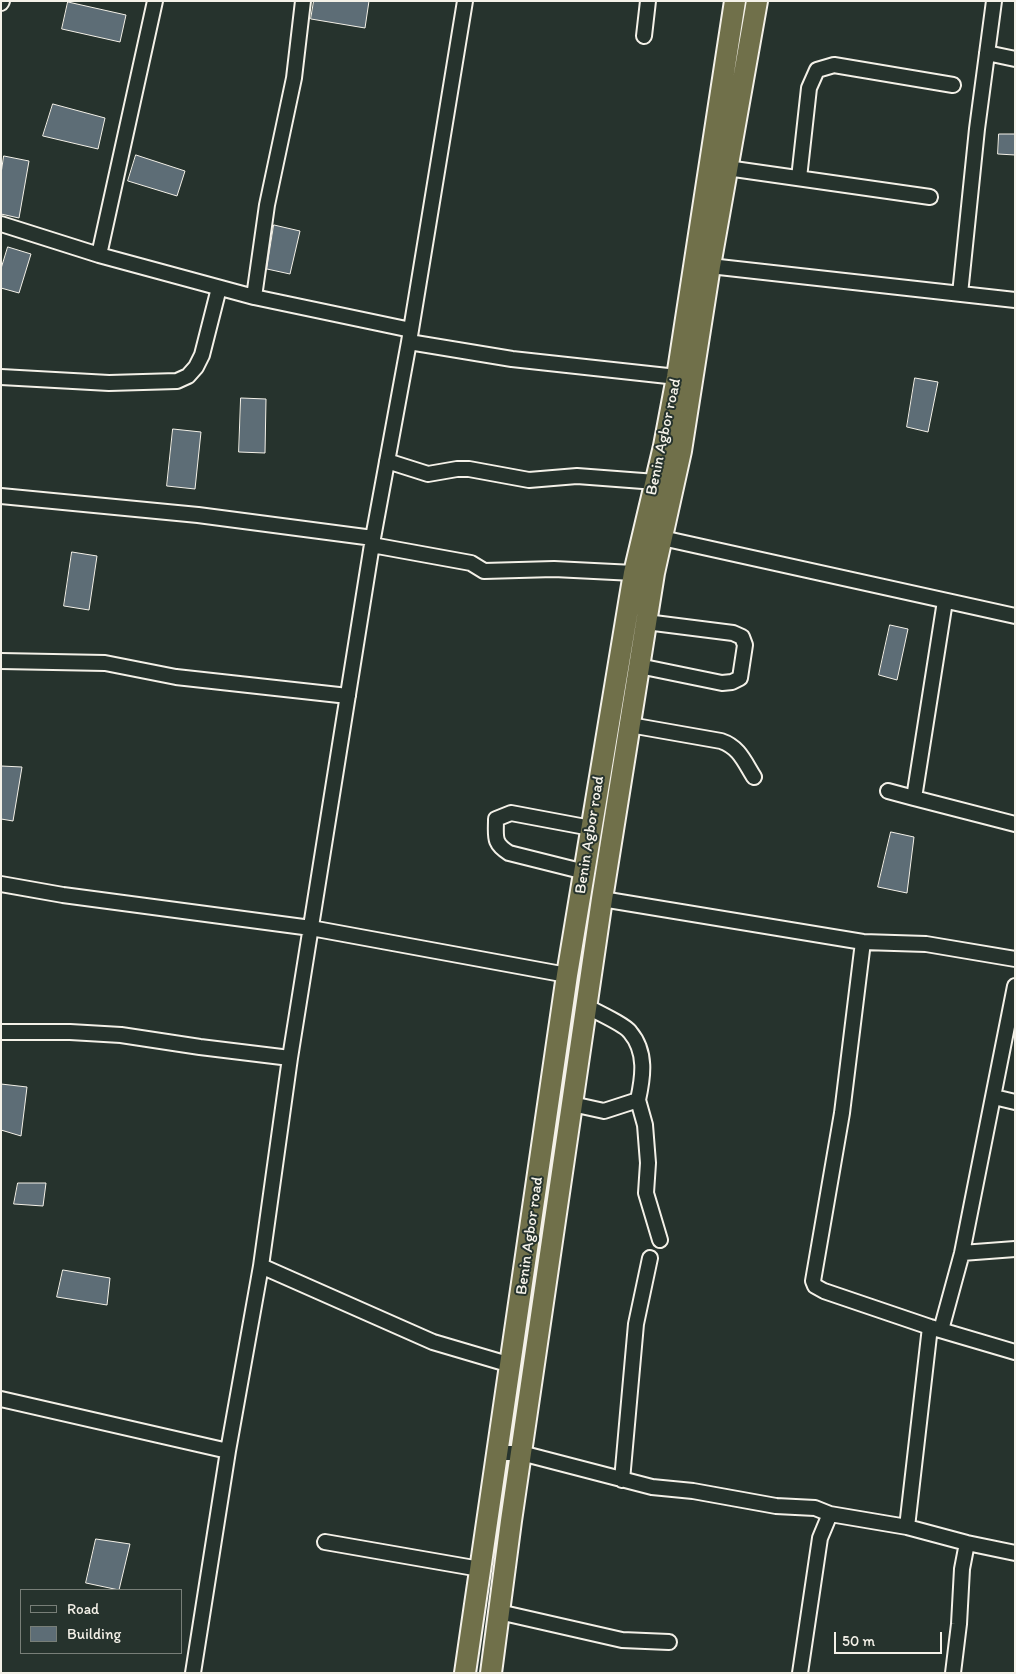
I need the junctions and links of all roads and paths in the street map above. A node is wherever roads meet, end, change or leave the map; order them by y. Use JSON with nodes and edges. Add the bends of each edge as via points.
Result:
{"nodes":[{"id":1,"x":155,"y":1,"type":"edge"},
{"id":2,"x":302,"y":1,"type":"edge"},
{"id":3,"x":465,"y":1,"type":"edge"},
{"id":4,"x":648,"y":1,"type":"edge"},
{"id":5,"x":735,"y":1,"type":"edge"},
{"id":6,"x":757,"y":1,"type":"edge"},
{"id":7,"x":994,"y":1,"type":"edge"},
{"id":8,"x":644,"y":36,"type":"dead end"},
{"id":9,"x":986,"y":53,"type":"junction"},
{"id":10,"x":1015,"y":58,"type":"edge"},
{"id":11,"x":953,"y":85,"type":"dead end"},
{"id":12,"x":727,"y":168,"type":"junction"},
{"id":13,"x":798,"y":178,"type":"junction"},
{"id":14,"x":930,"y":198,"type":"dead end"},
{"id":15,"x":1,"y":224,"type":"edge"},
{"id":16,"x":99,"y":255,"type":"junction"},
{"id":17,"x":710,"y":266,"type":"junction"},
{"id":18,"x":219,"y":288,"type":"junction"},
{"id":19,"x":960,"y":294,"type":"junction"},
{"id":20,"x":254,"y":297,"type":"junction"},
{"id":21,"x":1015,"y":300,"type":"edge"},
{"id":22,"x":410,"y":336,"type":"junction"},
{"id":23,"x":1,"y":377,"type":"edge"},
{"id":24,"x":677,"y":377,"type":"junction"},
{"id":25,"x":387,"y":461,"type":"junction"},
{"id":26,"x":656,"y":482,"type":"junction"},
{"id":27,"x":1,"y":496,"type":"edge"},
{"id":28,"x":662,"y":538,"type":"junction"},
{"id":29,"x":372,"y":541,"type":"junction"},
{"id":30,"x":634,"y":573,"type":"junction"},
{"id":31,"x":946,"y":601,"type":"junction"},
{"id":32,"x":1015,"y":616,"type":"edge"},
{"id":33,"x":646,"y":622,"type":"junction"},
{"id":34,"x":1,"y":661,"type":"edge"},
{"id":35,"x":639,"y":666,"type":"junction"},
{"id":36,"x":348,"y":696,"type":"junction"},
{"id":37,"x":630,"y":725,"type":"junction"},
{"id":38,"x":754,"y":777,"type":"dead end"},
{"id":39,"x":888,"y":791,"type":"dead end"},
{"id":40,"x":914,"y":798,"type":"junction"},
{"id":41,"x":1015,"y":824,"type":"edge"},
{"id":42,"x":591,"y":828,"type":"junction"},
{"id":43,"x":585,"y":872,"type":"junction"},
{"id":44,"x":1,"y":884,"type":"edge"},
{"id":45,"x":602,"y":899,"type":"junction"},
{"id":46,"x":311,"y":928,"type":"junction"},
{"id":47,"x":863,"y":942,"type":"junction"},
{"id":48,"x":1015,"y":959,"type":"edge"},
{"id":49,"x":567,"y":975,"type":"junction"},
{"id":50,"x":1015,"y":986,"type":"edge"},
{"id":51,"x":586,"y":1006,"type":"junction"},
{"id":52,"x":1,"y":1032,"type":"edge"},
{"id":53,"x":290,"y":1058,"type":"junction"},
{"id":54,"x":994,"y":1097,"type":"junction"},
{"id":55,"x":638,"y":1100,"type":"junction"},
{"id":56,"x":1015,"y":1102,"type":"edge"},
{"id":57,"x":572,"y":1104,"type":"junction"},
{"id":58,"x":660,"y":1240,"type":"dead end"},
{"id":59,"x":1015,"y":1249,"type":"edge"},
{"id":60,"x":962,"y":1254,"type":"junction"},
{"id":61,"x":650,"y":1258,"type":"dead end"},
{"id":62,"x":260,"y":1266,"type":"junction"},
{"id":63,"x":935,"y":1328,"type":"junction"},
{"id":64,"x":1015,"y":1352,"type":"edge"},
{"id":65,"x":511,"y":1365,"type":"junction"},
{"id":66,"x":1,"y":1399,"type":"edge"},
{"id":67,"x":228,"y":1451,"type":"junction"},
{"id":68,"x":498,"y":1452,"type":"junction"},
{"id":69,"x":521,"y":1453,"type":"junction"},
{"id":70,"x":622,"y":1480,"type":"junction"},
{"id":71,"x":830,"y":1514,"type":"junction"},
{"id":72,"x":907,"y":1527,"type":"junction"},
{"id":73,"x":325,"y":1542,"type":"dead end"},
{"id":74,"x":967,"y":1543,"type":"junction"},
{"id":75,"x":1015,"y":1553,"type":"edge"},
{"id":76,"x":480,"y":1569,"type":"junction"},
{"id":77,"x":499,"y":1612,"type":"junction"},
{"id":78,"x":669,"y":1642,"type":"dead end"},
{"id":79,"x":193,"y":1673,"type":"edge"},
{"id":80,"x":465,"y":1673,"type":"edge"},
{"id":81,"x":491,"y":1673,"type":"edge"},
{"id":82,"x":800,"y":1673,"type":"edge"},
{"id":83,"x":953,"y":1673,"type":"edge"}],
"edges":[{"from":1,"to":16,"type":"street"},
{"from":2,"to":20,"type":"street","via":[[294,78],[267,205]]},
{"from":3,"to":22,"type":"street"},
{"from":4,"to":8,"type":"street"},
{"from":5,"to":24,"type":"highway","name":"Benin Agbor road"},
{"from":6,"to":12,"type":"highway","name":"Benin Agbor road"},
{"from":7,"to":9,"type":"street"},
{"from":9,"to":10,"type":"street"},
{"from":9,"to":19,"type":"street"},
{"from":11,"to":13,"type":"street","via":[[834,65],[816,70],[809,88]]},
{"from":12,"to":13,"type":"street"},
{"from":12,"to":17,"type":"highway","name":"Benin Agbor road"},
{"from":13,"to":14,"type":"street"},
{"from":15,"to":16,"type":"street"},
{"from":16,"to":18,"type":"street"},
{"from":17,"to":19,"type":"street"},
{"from":17,"to":28,"type":"highway","name":"Benin Agbor road","via":[[681,452]]},
{"from":18,"to":20,"type":"street"},
{"from":18,"to":23,"type":"street","via":[[202,355],[188,376],[177,380],[109,383]]},
{"from":19,"to":21,"type":"street"},
{"from":20,"to":22,"type":"street"},
{"from":22,"to":24,"type":"street","via":[[512,359]]},
{"from":22,"to":25,"type":"street"},
{"from":24,"to":26,"type":"highway","name":"Benin Agbor road"},
{"from":25,"to":26,"type":"street","via":[[428,474],[469,469],[529,480],[578,476]]},
{"from":25,"to":29,"type":"street"},
{"from":26,"to":30,"type":"highway","name":"Benin Agbor road"},
{"from":27,"to":29,"type":"street","via":[[198,515]]},
{"from":28,"to":31,"type":"street"},
{"from":28,"to":33,"type":"highway","name":"Benin Agbor road"},
{"from":29,"to":30,"type":"street","via":[[471,563],[484,571],[554,569]]},
{"from":29,"to":36,"type":"street"},
{"from":30,"to":42,"type":"highway","name":"Benin Agbor road"},
{"from":31,"to":32,"type":"street"},
{"from":31,"to":40,"type":"street"},
{"from":33,"to":35,"type":"highway","name":"Benin Agbor road"},
{"from":33,"to":35,"type":"street","via":[[733,633],[742,637],[744,653],[740,678],[732,682],[722,683]]},
{"from":34,"to":36,"type":"street","via":[[105,663],[176,677]]},
{"from":35,"to":37,"type":"highway","name":"Benin Agbor road"},
{"from":36,"to":46,"type":"street"},
{"from":37,"to":38,"type":"street","via":[[731,744]]},
{"from":37,"to":45,"type":"highway","name":"Benin Agbor road"},
{"from":39,"to":40,"type":"street"},
{"from":40,"to":41,"type":"street"},
{"from":42,"to":43,"type":"highway","name":"Benin Agbor road"},
{"from":42,"to":43,"type":"street","via":[[511,813],[496,819],[496,841],[500,848]]},
{"from":43,"to":49,"type":"highway","name":"Benin Agbor road"},
{"from":44,"to":46,"type":"street"},
{"from":45,"to":47,"type":"street"},
{"from":45,"to":51,"type":"highway","name":"Benin Agbor road"},
{"from":46,"to":49,"type":"street"},
{"from":46,"to":53,"type":"street"},
{"from":47,"to":48,"type":"street","via":[[933,945]]},
{"from":47,"to":63,"type":"street","via":[[842,1113],[813,1281],[824,1292]]},
{"from":49,"to":65,"type":"highway","name":"Benin Agbor road"},
{"from":50,"to":54,"type":"street"},
{"from":51,"to":55,"type":"street","via":[[630,1031],[642,1053],[643,1077]]},
{"from":51,"to":57,"type":"highway","name":"Benin Agbor road"},
{"from":52,"to":53,"type":"street","via":[[121,1035]]},
{"from":53,"to":62,"type":"street"},
{"from":54,"to":56,"type":"street"},
{"from":54,"to":60,"type":"street"},
{"from":55,"to":57,"type":"street","via":[[604,1111]]},
{"from":55,"to":58,"type":"street","via":[[645,1125],[646,1193]]},
{"from":57,"to":69,"type":"highway","name":"Benin Agbor road"},
{"from":59,"to":60,"type":"street"},
{"from":60,"to":63,"type":"street"},
{"from":61,"to":70,"type":"street","via":[[636,1324]]},
{"from":62,"to":65,"type":"street","via":[[432,1342]]},
{"from":62,"to":67,"type":"street"},
{"from":63,"to":64,"type":"street"},
{"from":63,"to":72,"type":"street"},
{"from":65,"to":68,"type":"highway","name":"Benin Agbor road"},
{"from":66,"to":67,"type":"street"},
{"from":67,"to":79,"type":"street"},
{"from":68,"to":69,"type":"street"},
{"from":68,"to":76,"type":"highway","name":"Benin Agbor road"},
{"from":69,"to":70,"type":"street"},
{"from":69,"to":77,"type":"highway","name":"Benin Agbor road"},
{"from":70,"to":71,"type":"street","via":[[766,1504],[815,1508]]},
{"from":71,"to":72,"type":"street"},
{"from":71,"to":82,"type":"street","via":[[820,1538]]},
{"from":72,"to":74,"type":"street"},
{"from":73,"to":76,"type":"street"},
{"from":74,"to":75,"type":"street"},
{"from":74,"to":83,"type":"street"},
{"from":76,"to":80,"type":"highway","name":"Benin Agbor road"},
{"from":77,"to":78,"type":"street","via":[[622,1640]]},
{"from":77,"to":81,"type":"highway","name":"Benin Agbor road"}]}
